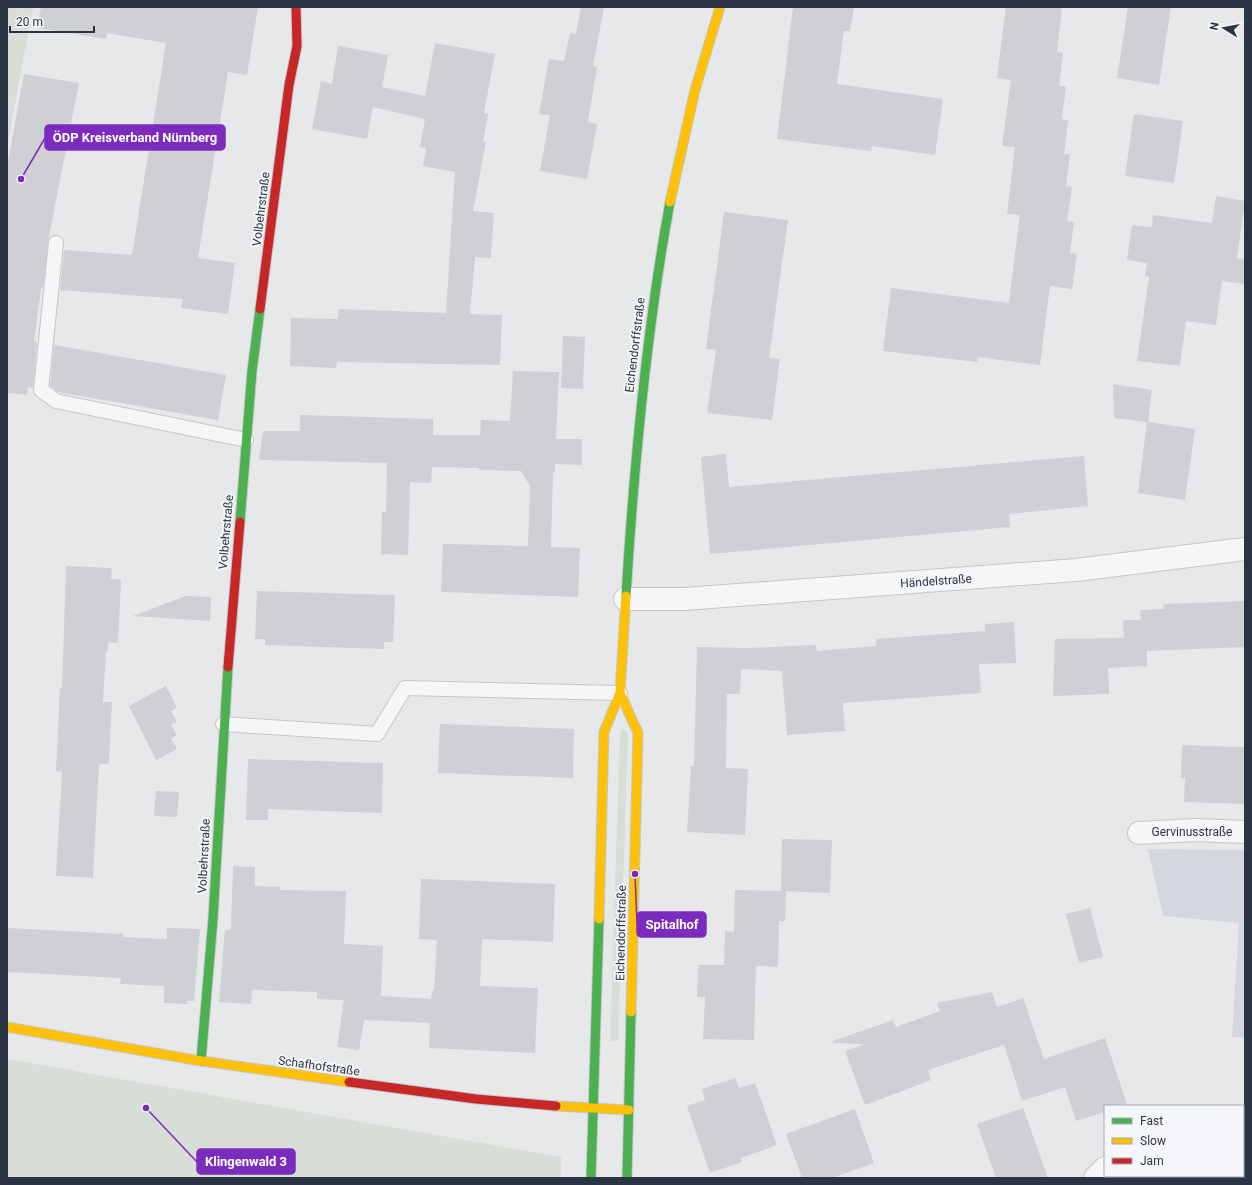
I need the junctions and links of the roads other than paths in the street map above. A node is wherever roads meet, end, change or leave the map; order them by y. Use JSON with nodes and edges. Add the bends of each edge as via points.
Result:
{"nodes":[{"id":1,"x":296,"y":7,"type":"edge"},
{"id":2,"x":720,"y":7,"type":"edge"},
{"id":3,"x":56,"y":243,"type":"dead end"},
{"id":4,"x":246,"y":440,"type":"junction"},
{"id":5,"x":1245,"y":549,"type":"edge"},
{"id":6,"x":625,"y":599,"type":"junction"},
{"id":7,"x":620,"y":693,"type":"junction"},
{"id":8,"x":223,"y":724,"type":"junction"},
{"id":9,"x":1245,"y":832,"type":"edge"},
{"id":10,"x":1139,"y":833,"type":"dead end"},
{"id":11,"x":7,"y":1027,"type":"edge"},
{"id":12,"x":201,"y":1061,"type":"junction"},
{"id":13,"x":593,"y":1109,"type":"junction"},
{"id":14,"x":629,"y":1110,"type":"junction"},
{"id":15,"x":1104,"y":1169,"type":"edge"},
{"id":16,"x":591,"y":1178,"type":"edge"},
{"id":17,"x":627,"y":1178,"type":"edge"},
{"id":18,"x":1095,"y":1178,"type":"edge"}],
"edges":[{"from":1,"to":4,"type":"street","name":"Volbehrstraße","via":[[297,46],[289,85],[252,371]]},
{"from":2,"to":6,"type":"street","name":"Eichendorffstraße","via":[[684,131],[656,283],[638,419]]},
{"from":3,"to":4,"type":"lane","via":[[41,390],[56,401]]},
{"from":4,"to":8,"type":"street","name":"Volbehrstraße"},
{"from":5,"to":6,"type":"street","name":"Händelstraße","via":[[1076,570],[692,599]]},
{"from":6,"to":7,"type":"street","name":"Eichendorffstraße"},
{"from":7,"to":8,"type":"lane","via":[[405,688],[377,734]]},
{"from":7,"to":13,"type":"street","name":"Eichendorffstraße","via":[[604,732]]},
{"from":7,"to":14,"type":"street","name":"Eichendorffstraße","via":[[638,733]]},
{"from":8,"to":12,"type":"street","name":"Volbehrstraße","via":[[213,919]]},
{"from":9,"to":10,"type":"street","name":"Gervinusstraße","via":[[1195,830]]},
{"from":11,"to":12,"type":"street","name":"Schafhofstraße"},
{"from":12,"to":13,"type":"street","name":"Schafhofstraße","via":[[459,1097]]},
{"from":13,"to":14,"type":"street","name":"Schafhofstraße"},
{"from":13,"to":16,"type":"street","name":"Eichendorffstraße"},
{"from":14,"to":17,"type":"street","name":"Eichendorffstraße"},
{"from":15,"to":18,"type":"street"}]}
